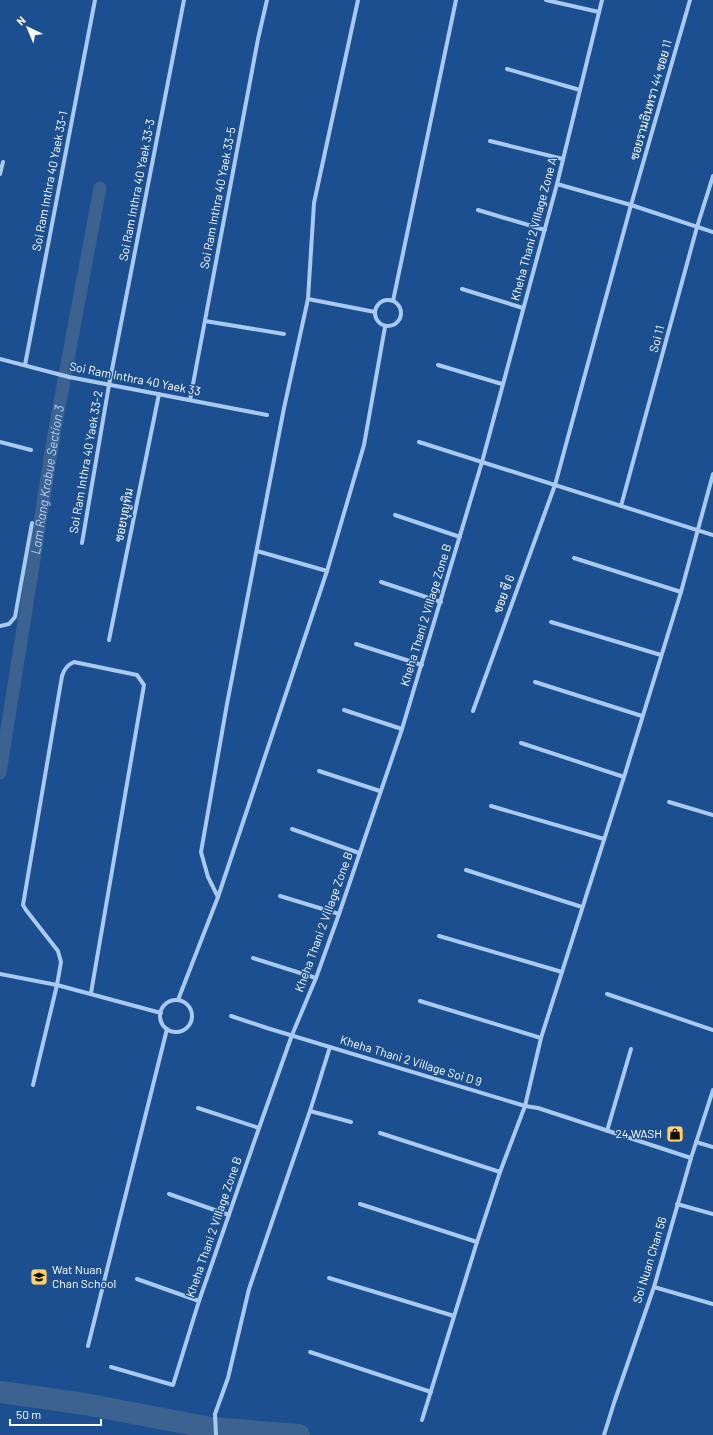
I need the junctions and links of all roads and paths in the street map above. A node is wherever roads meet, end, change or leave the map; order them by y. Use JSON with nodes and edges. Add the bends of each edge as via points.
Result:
{"nodes":[{"id":1,"x":95,"y":0,"type":"edge"},
{"id":2,"x":184,"y":0,"type":"edge"},
{"id":3,"x":267,"y":0,"type":"edge"},
{"id":4,"x":358,"y":0,"type":"edge"},
{"id":5,"x":456,"y":0,"type":"edge"},
{"id":6,"x":546,"y":0,"type":"edge"},
{"id":7,"x":602,"y":0,"type":"edge"},
{"id":8,"x":690,"y":0,"type":"edge"},
{"id":9,"x":599,"y":12,"type":"junction"},
{"id":10,"x":507,"y":69,"type":"dead end"},
{"id":11,"x":580,"y":90,"type":"junction"},
{"id":12,"x":490,"y":141,"type":"dead end"},
{"id":13,"x":563,"y":159,"type":"junction"},
{"id":14,"x":3,"y":162,"type":"dead end"},
{"id":15,"x":0,"y":174,"type":"edge"},
{"id":16,"x":713,"y":176,"type":"edge"},
{"id":17,"x":557,"y":184,"type":"junction"},
{"id":18,"x":631,"y":205,"type":"junction"},
{"id":19,"x":478,"y":210,"type":"dead end"},
{"id":20,"x":698,"y":227,"type":"junction"},
{"id":21,"x":544,"y":230,"type":"junction"},
{"id":22,"x":713,"y":232,"type":"edge"},
{"id":23,"x":462,"y":289,"type":"dead end"},
{"id":24,"x":308,"y":299,"type":"junction"},
{"id":25,"x":393,"y":301,"type":"junction"},
{"id":26,"x":523,"y":308,"type":"junction"},
{"id":27,"x":375,"y":312,"type":"junction"},
{"id":28,"x":206,"y":321,"type":"junction"},
{"id":29,"x":385,"y":327,"type":"junction"},
{"id":30,"x":284,"y":334,"type":"dead end"},
{"id":31,"x":0,"y":360,"type":"edge"},
{"id":32,"x":25,"y":365,"type":"junction"},
{"id":33,"x":438,"y":365,"type":"dead end"},
{"id":34,"x":502,"y":384,"type":"junction"},
{"id":35,"x":109,"y":385,"type":"junction"},
{"id":36,"x":159,"y":394,"type":"junction"},
{"id":37,"x":190,"y":400,"type":"junction"},
{"id":38,"x":267,"y":415,"type":"dead end"},
{"id":39,"x":0,"y":442,"type":"edge"},
{"id":40,"x":419,"y":442,"type":"dead end"},
{"id":41,"x":31,"y":450,"type":"dead end"},
{"id":42,"x":482,"y":462,"type":"junction"},
{"id":43,"x":713,"y":474,"type":"edge"},
{"id":44,"x":554,"y":485,"type":"junction"},
{"id":45,"x":621,"y":506,"type":"junction"},
{"id":46,"x":395,"y":515,"type":"dead end"},
{"id":47,"x":32,"y":523,"type":"dead end"},
{"id":48,"x":698,"y":531,"type":"junction"},
{"id":49,"x":713,"y":536,"type":"edge"},
{"id":50,"x":460,"y":537,"type":"junction"},
{"id":51,"x":82,"y":543,"type":"dead end"},
{"id":52,"x":257,"y":551,"type":"junction"},
{"id":53,"x":574,"y":558,"type":"dead end"},
{"id":54,"x":327,"y":571,"type":"junction"},
{"id":55,"x":381,"y":582,"type":"dead end"},
{"id":56,"x":681,"y":592,"type":"junction"},
{"id":57,"x":441,"y":602,"type":"junction"},
{"id":58,"x":551,"y":622,"type":"dead end"},
{"id":59,"x":0,"y":626,"type":"edge"},
{"id":60,"x":109,"y":640,"type":"dead end"},
{"id":61,"x":356,"y":644,"type":"dead end"},
{"id":62,"x":661,"y":655,"type":"junction"},
{"id":63,"x":422,"y":665,"type":"junction"},
{"id":64,"x":535,"y":682,"type":"dead end"},
{"id":65,"x":344,"y":710,"type":"dead end"},
{"id":66,"x":473,"y":711,"type":"dead end"},
{"id":67,"x":642,"y":716,"type":"junction"},
{"id":68,"x":402,"y":729,"type":"junction"},
{"id":69,"x":521,"y":743,"type":"dead end"},
{"id":70,"x":319,"y":771,"type":"dead end"},
{"id":71,"x":624,"y":777,"type":"junction"},
{"id":72,"x":380,"y":791,"type":"junction"},
{"id":73,"x":669,"y":802,"type":"dead end"},
{"id":74,"x":491,"y":806,"type":"dead end"},
{"id":75,"x":713,"y":815,"type":"edge"},
{"id":76,"x":292,"y":829,"type":"dead end"},
{"id":77,"x":604,"y":839,"type":"junction"},
{"id":78,"x":360,"y":853,"type":"junction"},
{"id":79,"x":466,"y":870,"type":"dead end"},
{"id":80,"x":280,"y":896,"type":"dead end"},
{"id":81,"x":218,"y":897,"type":"junction"},
{"id":82,"x":582,"y":906,"type":"junction"},
{"id":83,"x":339,"y":914,"type":"junction"},
{"id":84,"x":439,"y":936,"type":"dead end"},
{"id":85,"x":253,"y":958,"type":"dead end"},
{"id":86,"x":562,"y":972,"type":"junction"},
{"id":87,"x":0,"y":974,"type":"edge"},
{"id":88,"x":316,"y":978,"type":"junction"},
{"id":89,"x":57,"y":985,"type":"junction"},
{"id":90,"x":91,"y":993,"type":"junction"},
{"id":91,"x":607,"y":994,"type":"dead end"},
{"id":92,"x":178,"y":1000,"type":"junction"},
{"id":93,"x":420,"y":1001,"type":"dead end"},
{"id":94,"x":161,"y":1014,"type":"junction"},
{"id":95,"x":231,"y":1016,"type":"dead end"},
{"id":96,"x":167,"y":1029,"type":"junction"},
{"id":97,"x":713,"y":1030,"type":"edge"},
{"id":98,"x":292,"y":1035,"type":"junction"},
{"id":99,"x":541,"y":1038,"type":"junction"},
{"id":100,"x":330,"y":1047,"type":"junction"},
{"id":101,"x":631,"y":1049,"type":"dead end"},
{"id":102,"x":33,"y":1085,"type":"dead end"},
{"id":103,"x":713,"y":1090,"type":"edge"},
{"id":104,"x":524,"y":1106,"type":"junction"},
{"id":105,"x":198,"y":1108,"type":"dead end"},
{"id":106,"x":310,"y":1111,"type":"junction"},
{"id":107,"x":351,"y":1122,"type":"dead end"},
{"id":108,"x":259,"y":1128,"type":"junction"},
{"id":109,"x":607,"y":1131,"type":"junction"},
{"id":110,"x":380,"y":1133,"type":"dead end"},
{"id":111,"x":696,"y":1142,"type":"junction"},
{"id":112,"x":713,"y":1147,"type":"edge"},
{"id":113,"x":691,"y":1158,"type":"junction"},
{"id":114,"x":500,"y":1172,"type":"junction"},
{"id":115,"x":169,"y":1194,"type":"dead end"},
{"id":116,"x":360,"y":1204,"type":"dead end"},
{"id":117,"x":677,"y":1204,"type":"junction"},
{"id":118,"x":713,"y":1214,"type":"edge"},
{"id":119,"x":229,"y":1215,"type":"junction"},
{"id":120,"x":478,"y":1242,"type":"junction"},
{"id":121,"x":329,"y":1278,"type":"dead end"},
{"id":122,"x":137,"y":1279,"type":"dead end"},
{"id":123,"x":654,"y":1287,"type":"junction"},
{"id":124,"x":199,"y":1301,"type":"junction"},
{"id":125,"x":713,"y":1304,"type":"edge"},
{"id":126,"x":454,"y":1316,"type":"junction"},
{"id":127,"x":88,"y":1346,"type":"dead end"},
{"id":128,"x":310,"y":1352,"type":"dead end"},
{"id":129,"x":111,"y":1367,"type":"dead end"},
{"id":130,"x":431,"y":1392,"type":"junction"},
{"id":131,"x":422,"y":1420,"type":"dead end"},
{"id":132,"x":216,"y":1435,"type":"edge"},
{"id":133,"x":604,"y":1435,"type":"edge"}],
"edges":[{"from":1,"to":32,"type":"street","name":"Soi Ram Inthra 40 Yaek 33-1"},
{"from":2,"to":35,"type":"street","name":"Soi Ram Inthra 40 Yaek 33-3"},
{"from":3,"to":28,"type":"street","name":"Soi Ram Inthra 40 Yaek 33-5"},
{"from":4,"to":24,"type":"street","via":[[314,202]]},
{"from":5,"to":25,"type":"street"},
{"from":6,"to":9,"type":"street"},
{"from":7,"to":9,"type":"street","name":"Kheha Thani 2 Village Zone A"},
{"from":8,"to":18,"type":"street","name":"ซอยรามอินทรา 44 ซอย 11"},
{"from":9,"to":11,"type":"street","name":"Kheha Thani 2 Village Zone A"},
{"from":10,"to":11,"type":"street"},
{"from":11,"to":13,"type":"street","name":"Kheha Thani 2 Village Zone A"},
{"from":12,"to":13,"type":"street"},
{"from":13,"to":17,"type":"street","name":"Kheha Thani 2 Village Zone A"},
{"from":14,"to":15,"type":"street"},
{"from":16,"to":20,"type":"street","name":"Soi 11"},
{"from":17,"to":18,"type":"street"},
{"from":17,"to":21,"type":"street","name":"Kheha Thani 2 Village Zone A"},
{"from":18,"to":20,"type":"street"},
{"from":18,"to":44,"type":"street","name":"ซอยรามอินทรา 44 ซอย 11"},
{"from":19,"to":21,"type":"street"},
{"from":20,"to":22,"type":"street"},
{"from":20,"to":45,"type":"street","name":"Soi 11"},
{"from":21,"to":26,"type":"street","name":"Kheha Thani 2 Village Zone A"},
{"from":23,"to":26,"type":"street"},
{"from":24,"to":27,"type":"street"},
{"from":24,"to":52,"type":"street"},
{"from":25,"to":27,"type":"street","via":[[381,302]]},
{"from":25,"to":29,"type":"street","via":[[401,309],[401,317],[393,326]]},
{"from":26,"to":34,"type":"street","name":"Kheha Thani 2 Village Zone A"},
{"from":27,"to":29,"type":"street","via":[[376,320]]},
{"from":28,"to":30,"type":"street"},
{"from":28,"to":37,"type":"street","name":"Soi Ram Inthra 40 Yaek 33-5"},
{"from":29,"to":54,"type":"street","via":[[364,445]]},
{"from":31,"to":32,"type":"street","name":"Soi Ram Inthra 40 Yaek 33"},
{"from":32,"to":35,"type":"street","name":"Soi Ram Inthra 40 Yaek 33"},
{"from":33,"to":34,"type":"street"},
{"from":34,"to":42,"type":"street","name":"Kheha Thani 2 Village Zone A"},
{"from":35,"to":36,"type":"street","name":"Soi Ram Inthra 40 Yaek 33"},
{"from":35,"to":51,"type":"street","name":"Soi Ram Inthra 40 Yaek 33-2"},
{"from":36,"to":37,"type":"street","name":"Soi Ram Inthra 40 Yaek 33"},
{"from":36,"to":60,"type":"street","name":"ซอยบุญทิม"},
{"from":37,"to":38,"type":"street","name":"Soi Ram Inthra 40 Yaek 33"},
{"from":39,"to":41,"type":"street"},
{"from":40,"to":42,"type":"street"},
{"from":42,"to":44,"type":"street"},
{"from":42,"to":50,"type":"street","name":"Kheha Thani 2 Village Zone B"},
{"from":43,"to":48,"type":"street"},
{"from":44,"to":45,"type":"street"},
{"from":44,"to":66,"type":"street","name":"ซอย ซี 6"},
{"from":45,"to":48,"type":"street"},
{"from":46,"to":50,"type":"street"},
{"from":47,"to":59,"type":"street","via":[[15,617],[9,624]]},
{"from":48,"to":49,"type":"street"},
{"from":48,"to":56,"type":"street"},
{"from":50,"to":57,"type":"street","name":"Kheha Thani 2 Village Zone B"},
{"from":52,"to":54,"type":"street"},
{"from":52,"to":81,"type":"street","via":[[201,852],[208,877]]},
{"from":53,"to":56,"type":"street"},
{"from":54,"to":81,"type":"street"},
{"from":55,"to":57,"type":"street"},
{"from":56,"to":62,"type":"street"},
{"from":57,"to":63,"type":"street","name":"Kheha Thani 2 Village Zone B"},
{"from":58,"to":62,"type":"street"},
{"from":61,"to":63,"type":"street"},
{"from":62,"to":67,"type":"street"},
{"from":63,"to":68,"type":"street","name":"Kheha Thani 2 Village Zone B"},
{"from":64,"to":67,"type":"street"},
{"from":65,"to":68,"type":"street"},
{"from":67,"to":71,"type":"street"},
{"from":68,"to":72,"type":"street","name":"Kheha Thani 2 Village Zone B"},
{"from":69,"to":71,"type":"street"},
{"from":70,"to":72,"type":"street"},
{"from":71,"to":77,"type":"street"},
{"from":72,"to":78,"type":"street","name":"Kheha Thani 2 Village Zone B"},
{"from":73,"to":75,"type":"street"},
{"from":74,"to":77,"type":"street"},
{"from":76,"to":78,"type":"street"},
{"from":77,"to":82,"type":"street"},
{"from":78,"to":83,"type":"street","name":"Kheha Thani 2 Village Zone B"},
{"from":79,"to":82,"type":"street"},
{"from":80,"to":83,"type":"street"},
{"from":81,"to":92,"type":"street"},
{"from":82,"to":86,"type":"street"},
{"from":83,"to":88,"type":"street","name":"Kheha Thani 2 Village Zone B"},
{"from":84,"to":86,"type":"street"},
{"from":85,"to":88,"type":"street"},
{"from":86,"to":99,"type":"street"},
{"from":87,"to":89,"type":"street"},
{"from":88,"to":98,"type":"street","name":"Kheha Thani 2 Village Zone B"},
{"from":89,"to":90,"type":"street"},
{"from":89,"to":90,"type":"street","via":[[61,962],[58,951],[24,905],[62,676],[64,670],[74,662],[137,675],[144,685]]},
{"from":89,"to":102,"type":"street"},
{"from":90,"to":94,"type":"street"},
{"from":91,"to":97,"type":"street"},
{"from":92,"to":94,"type":"street","via":[[165,1005]]},
{"from":92,"to":96,"type":"street","via":[[188,1005],[192,1016],[191,1022],[184,1030],[178,1032]]},
{"from":93,"to":99,"type":"street"},
{"from":94,"to":96,"type":"street","via":[[163,1025]]},
{"from":95,"to":98,"type":"street","name":"Kheha Thani 2 Village Soi D 9"},
{"from":96,"to":127,"type":"street"},
{"from":98,"to":100,"type":"street","name":"Kheha Thani 2 Village Soi D 9"},
{"from":98,"to":108,"type":"street","name":"Kheha Thani 2 Village Zone B"},
{"from":99,"to":104,"type":"street"},
{"from":100,"to":104,"type":"street","name":"Kheha Thani 2 Village Soi D 9"},
{"from":100,"to":106,"type":"street"},
{"from":101,"to":109,"type":"street"},
{"from":103,"to":111,"type":"street","name":"Soi Nuan Chan 56"},
{"from":104,"to":109,"type":"street","name":"Kheha Thani 2 Village Soi D 9","via":[[538,1108]]},
{"from":104,"to":114,"type":"street"},
{"from":105,"to":108,"type":"street"},
{"from":106,"to":107,"type":"street"},
{"from":106,"to":132,"type":"street","via":[[249,1289],[228,1378],[215,1414]]},
{"from":108,"to":119,"type":"street","name":"Kheha Thani 2 Village Zone B"},
{"from":109,"to":113,"type":"street","name":"Kheha Thani 2 Village Soi D 9"},
{"from":110,"to":114,"type":"street"},
{"from":111,"to":112,"type":"street"},
{"from":111,"to":113,"type":"street","name":"Soi Nuan Chan 56"},
{"from":113,"to":117,"type":"street","name":"Soi Nuan Chan 56"},
{"from":114,"to":120,"type":"street"},
{"from":115,"to":119,"type":"street"},
{"from":116,"to":120,"type":"street"},
{"from":117,"to":118,"type":"street"},
{"from":117,"to":123,"type":"street","name":"Soi Nuan Chan 56"},
{"from":119,"to":124,"type":"street","name":"Kheha Thani 2 Village Zone B"},
{"from":120,"to":126,"type":"street"},
{"from":121,"to":126,"type":"street"},
{"from":122,"to":124,"type":"street"},
{"from":123,"to":125,"type":"street"},
{"from":123,"to":133,"type":"street","name":"Soi Nuan Chan 56"},
{"from":124,"to":129,"type":"street","name":"Kheha Thani 2 Village Zone B","via":[[173,1385]]},
{"from":126,"to":130,"type":"street"},
{"from":128,"to":130,"type":"street"},
{"from":130,"to":131,"type":"street"}]}
